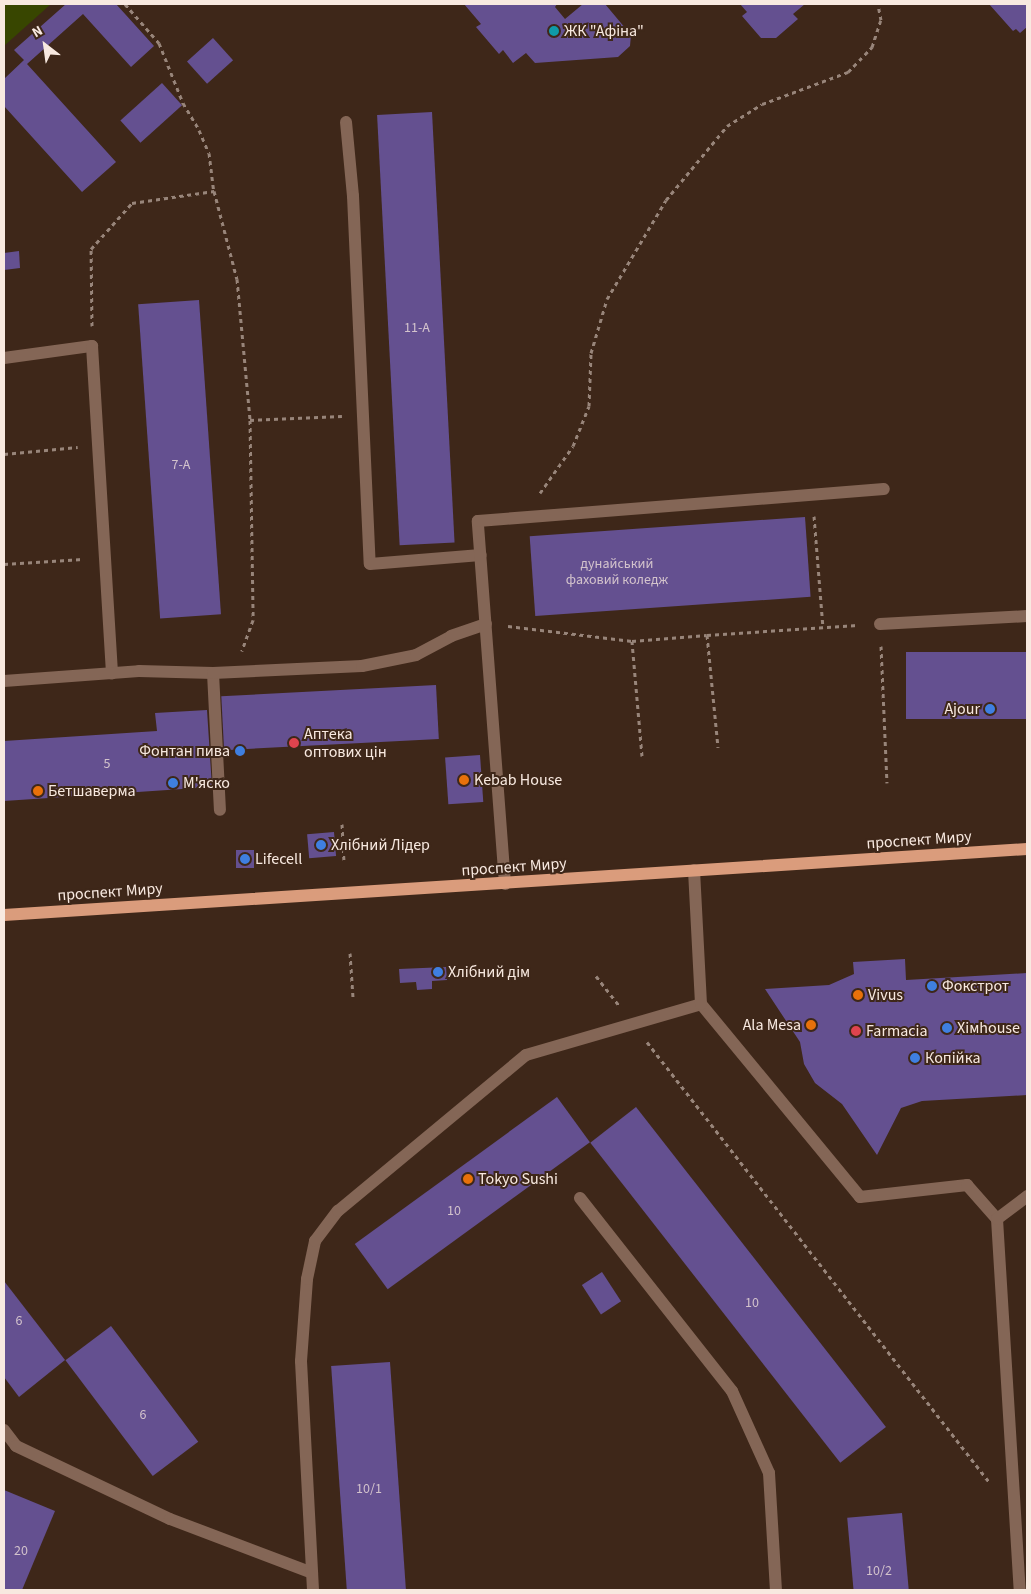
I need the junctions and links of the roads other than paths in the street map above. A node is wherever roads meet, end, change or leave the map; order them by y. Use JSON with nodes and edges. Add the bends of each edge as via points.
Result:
{"nodes":[{"id":1,"x":346,"y":122,"type":"dead end"},
{"id":2,"x":4,"y":358,"type":"edge"},
{"id":3,"x":884,"y":489,"type":"dead end"},
{"id":4,"x":481,"y":555,"type":"junction"},
{"id":5,"x":1027,"y":616,"type":"edge"},
{"id":6,"x":486,"y":624,"type":"junction"},
{"id":7,"x":880,"y":624,"type":"road end"},
{"id":8,"x":112,"y":673,"type":"junction"},
{"id":9,"x":213,"y":673,"type":"junction"},
{"id":10,"x":4,"y":681,"type":"edge"},
{"id":11,"x":220,"y":810,"type":"dead end"},
{"id":12,"x":1027,"y":849,"type":"edge"},
{"id":13,"x":694,"y":870,"type":"junction"},
{"id":14,"x":505,"y":884,"type":"junction"},
{"id":15,"x":4,"y":916,"type":"edge"},
{"id":16,"x":701,"y":1004,"type":"junction"},
{"id":17,"x":1027,"y":1196,"type":"edge"},
{"id":18,"x":580,"y":1198,"type":"dead end"},
{"id":19,"x":997,"y":1219,"type":"junction"},
{"id":20,"x":4,"y":1430,"type":"edge"},
{"id":21,"x":312,"y":1573,"type":"junction"},
{"id":22,"x":312,"y":1590,"type":"edge"},
{"id":23,"x":776,"y":1590,"type":"edge"},
{"id":24,"x":1020,"y":1590,"type":"edge"}],
"edges":[{"from":1,"to":4,"type":"lane","via":[[353,196],[370,564]]},
{"from":2,"to":8,"type":"lane","via":[[92,346]]},
{"from":3,"to":4,"type":"lane","via":[[478,521]]},
{"from":4,"to":6,"type":"lane"},
{"from":5,"to":7,"type":"lane"},
{"from":6,"to":9,"type":"lane","via":[[451,636],[416,655],[362,666]]},
{"from":6,"to":14,"type":"lane"},
{"from":8,"to":9,"type":"lane"},
{"from":8,"to":10,"type":"lane"},
{"from":9,"to":11,"type":"lane"},
{"from":12,"to":13,"type":"main road","name":"проспект Миру"},
{"from":13,"to":14,"type":"main road","name":"проспект Миру"},
{"from":13,"to":16,"type":"lane"},
{"from":14,"to":15,"type":"main road","name":"проспект Миру"},
{"from":16,"to":19,"type":"lane","via":[[860,1197],[967,1185]]},
{"from":16,"to":21,"type":"lane","via":[[526,1055],[338,1211],[315,1241],[307,1279],[301,1361]]},
{"from":17,"to":19,"type":"lane"},
{"from":18,"to":23,"type":"lane","via":[[732,1391],[769,1472]]},
{"from":19,"to":24,"type":"lane"},
{"from":20,"to":21,"type":"lane","via":[[16,1446],[170,1519]]},
{"from":21,"to":22,"type":"lane"}]}
